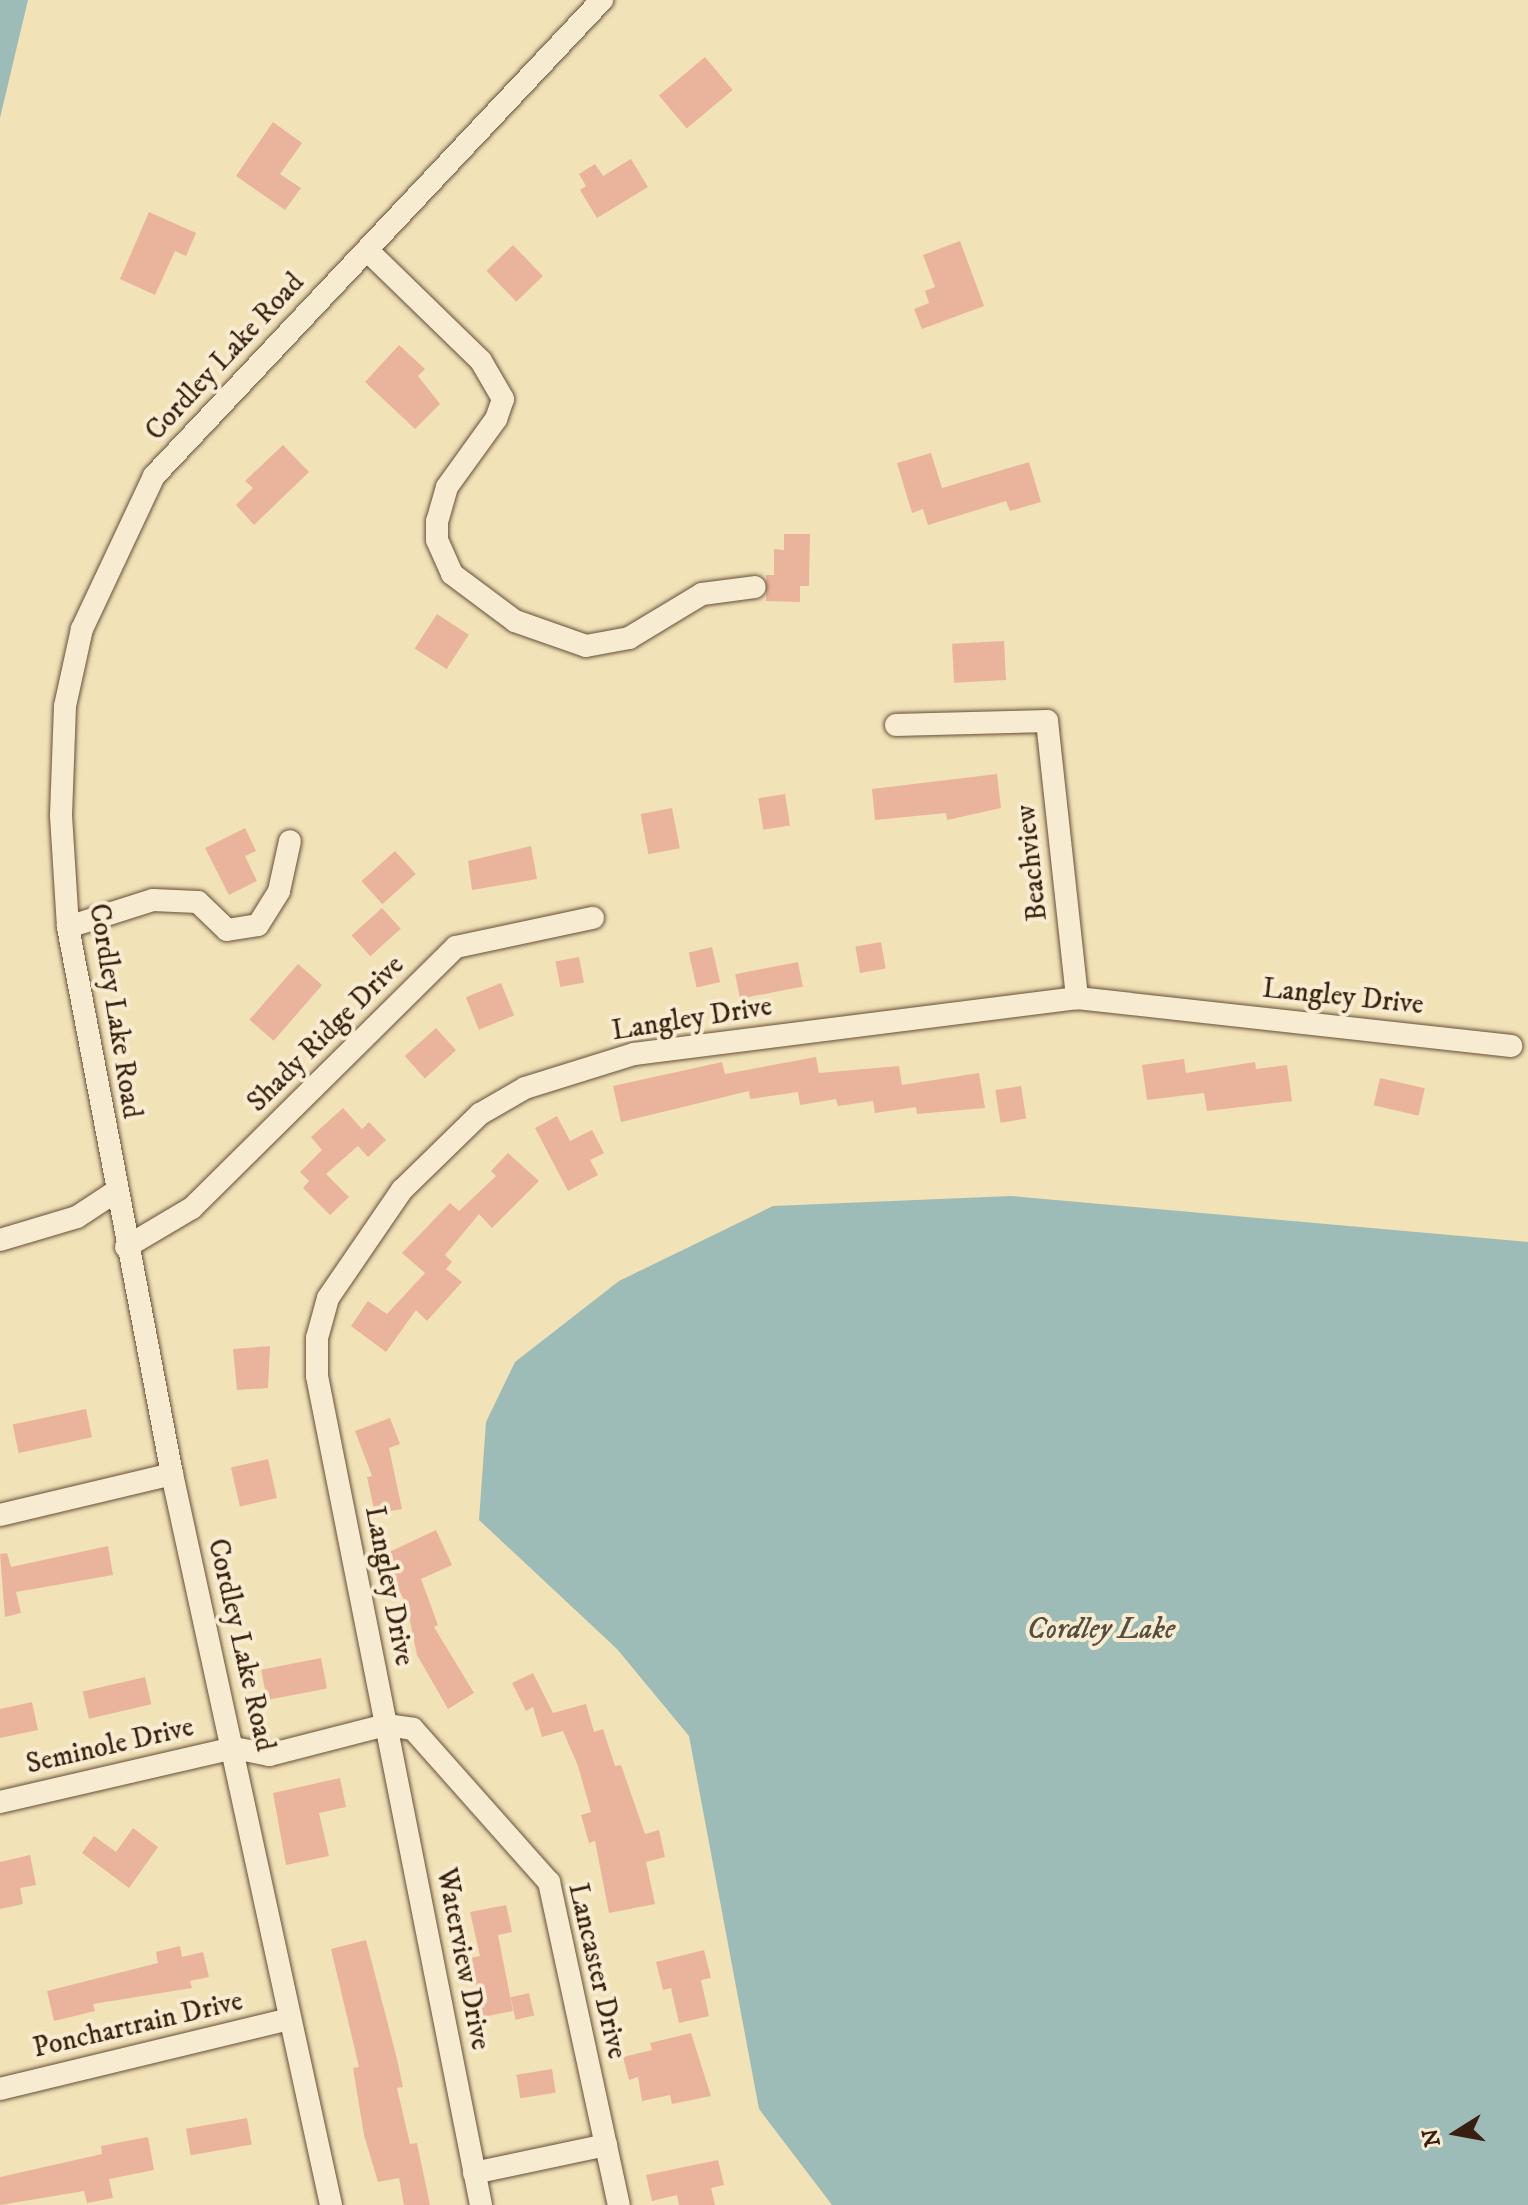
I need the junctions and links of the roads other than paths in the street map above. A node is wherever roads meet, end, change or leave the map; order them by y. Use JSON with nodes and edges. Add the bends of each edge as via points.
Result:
{"nodes":[{"id":1,"x":602,"y":0,"type":"edge"},
{"id":2,"x":367,"y":250,"type":"junction"},
{"id":3,"x":755,"y":587,"type":"dead end"},
{"id":4,"x":896,"y":725,"type":"dead end"},
{"id":5,"x":290,"y":841,"type":"dead end"},
{"id":6,"x":593,"y":918,"type":"dead end"},
{"id":7,"x":68,"y":927,"type":"junction"},
{"id":8,"x":1077,"y":998,"type":"junction"},
{"id":9,"x":1511,"y":1046,"type":"dead end"},
{"id":10,"x":115,"y":1192,"type":"junction"},
{"id":11,"x":0,"y":1240,"type":"edge"},
{"id":12,"x":126,"y":1247,"type":"junction"},
{"id":13,"x":172,"y":1474,"type":"junction"},
{"id":14,"x":0,"y":1515,"type":"edge"},
{"id":15,"x":386,"y":1725,"type":"junction"},
{"id":16,"x":234,"y":1748,"type":"junction"},
{"id":17,"x":0,"y":1802,"type":"edge"},
{"id":18,"x":290,"y":2019,"type":"junction"},
{"id":19,"x":0,"y":2089,"type":"edge"},
{"id":20,"x":606,"y":2145,"type":"junction"},
{"id":21,"x":474,"y":2173,"type":"junction"},
{"id":22,"x":331,"y":2205,"type":"edge"},
{"id":23,"x":481,"y":2205,"type":"edge"},
{"id":24,"x":619,"y":2205,"type":"edge"}],
"edges":[{"from":1,"to":2,"type":"street","name":"Cordley Lake Road"},
{"from":2,"to":3,"type":"street","via":[[481,361],[503,399],[496,419],[447,487],[437,521],[437,540],[452,574],[515,621],[586,646],[629,638],[702,594]]},
{"from":2,"to":7,"type":"street","name":"Cordley Lake Road","via":[[154,476],[111,559],[82,629],[65,706],[61,815]]},
{"from":4,"to":8,"type":"street","name":"Beachview","via":[[1047,721]]},
{"from":5,"to":7,"type":"street","via":[[279,891],[258,925],[227,930],[198,902],[153,900]]},
{"from":6,"to":12,"type":"street","name":"Shady Ridge Drive","via":[[456,947],[192,1208]]},
{"from":7,"to":10,"type":"street","name":"Cordley Lake Road"},
{"from":8,"to":9,"type":"street","name":"Langley Drive"},
{"from":8,"to":15,"type":"street","name":"Langley Drive","via":[[634,1054],[525,1088],[480,1114],[444,1145],[354,1254],[328,1298],[317,1338],[317,1376]]},
{"from":10,"to":11,"type":"street","via":[[77,1217]]},
{"from":10,"to":12,"type":"street","name":"Cordley Lake Road"},
{"from":12,"to":13,"type":"street","name":"Cordley Lake Road"},
{"from":13,"to":14,"type":"street"},
{"from":13,"to":16,"type":"street","name":"Cordley Lake Road"},
{"from":15,"to":16,"type":"street","via":[[269,1755]]},
{"from":15,"to":20,"type":"street","name":"Lancaster Drive","via":[[413,1729],[549,1882]]},
{"from":15,"to":21,"type":"street","name":"Waterview Drive"},
{"from":16,"to":17,"type":"street","name":"Seminole Drive"},
{"from":16,"to":18,"type":"street","name":"Cordley Lake Road"},
{"from":18,"to":19,"type":"street","name":"Ponchartrain Drive"},
{"from":18,"to":22,"type":"street","name":"Cordley Lake Road"},
{"from":20,"to":21,"type":"street"},
{"from":20,"to":24,"type":"street","name":"Lancaster Drive"},
{"from":21,"to":23,"type":"street","name":"Waterview Drive"}]}
